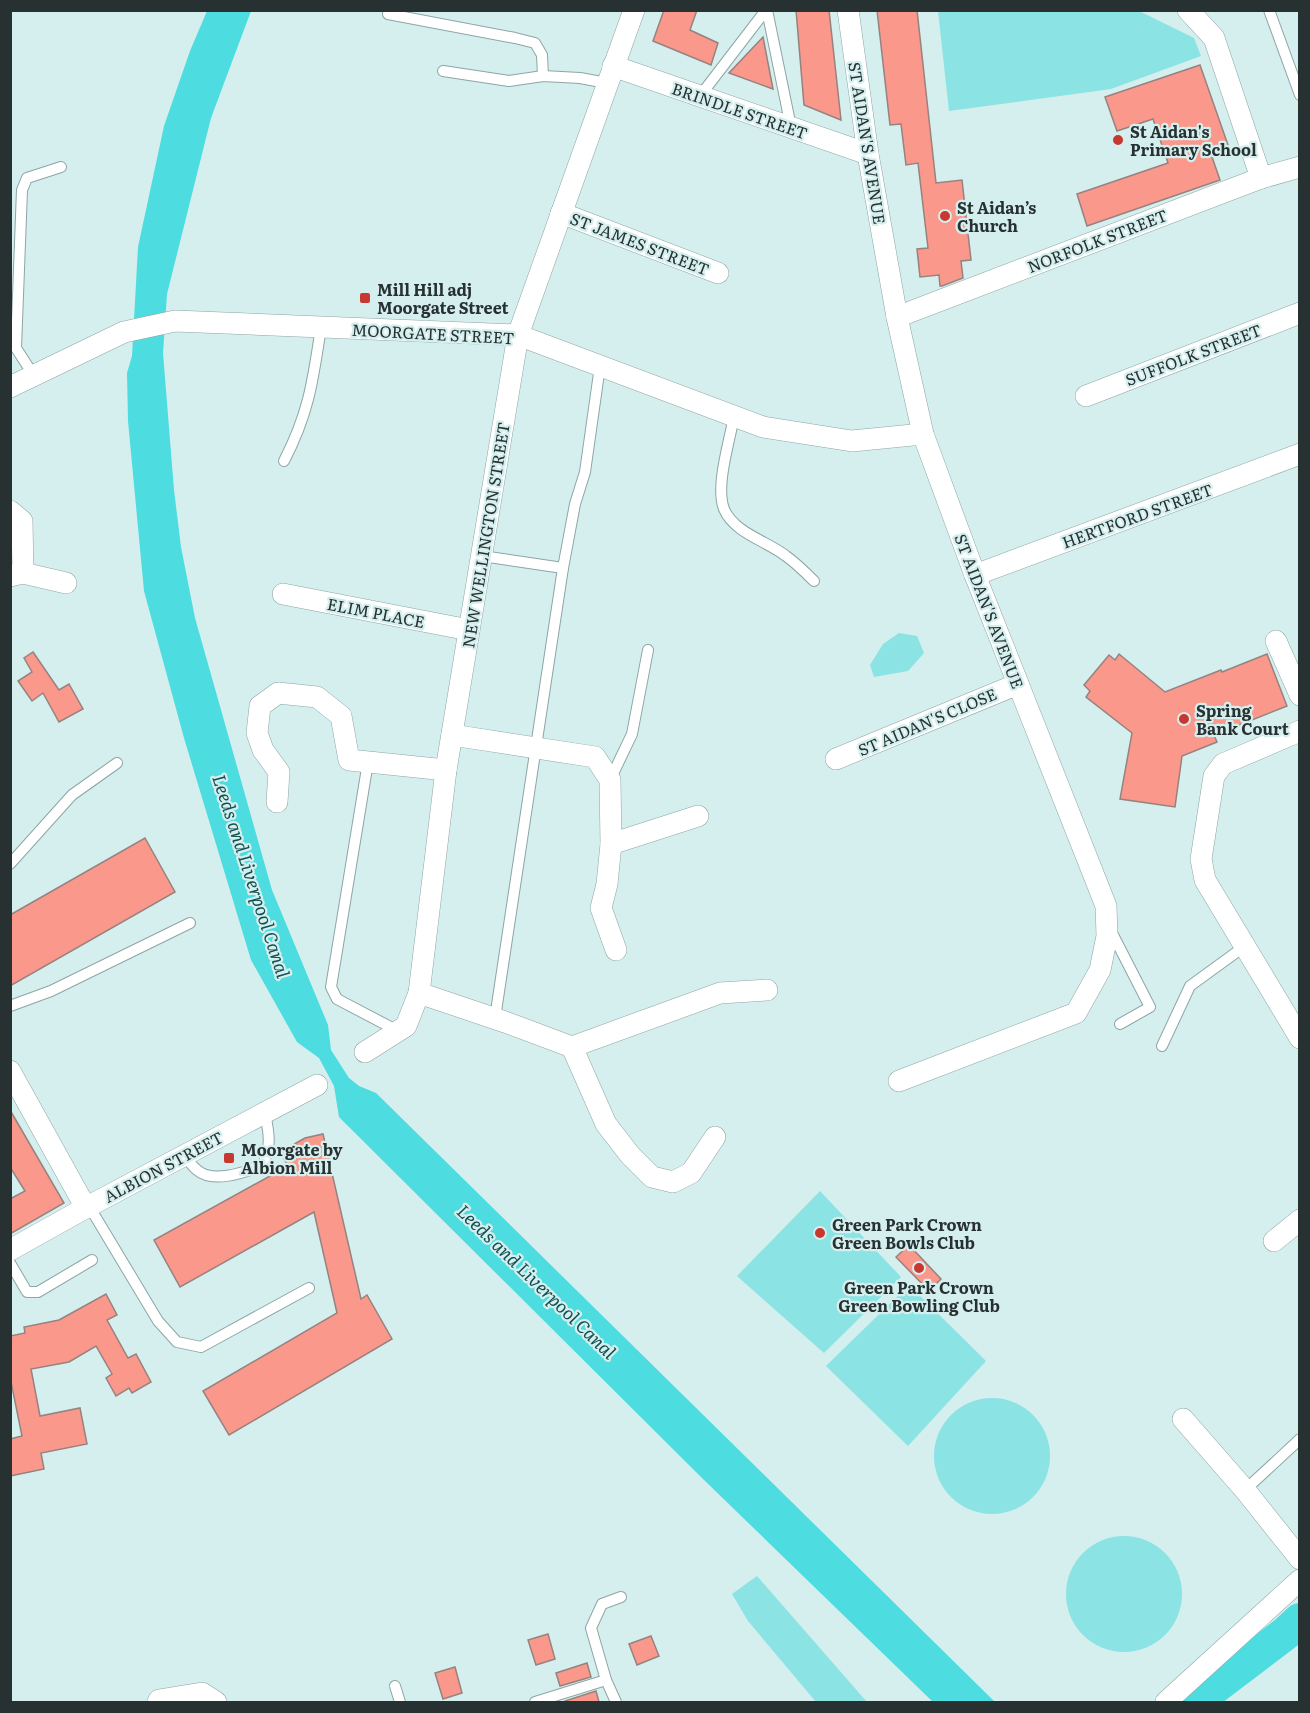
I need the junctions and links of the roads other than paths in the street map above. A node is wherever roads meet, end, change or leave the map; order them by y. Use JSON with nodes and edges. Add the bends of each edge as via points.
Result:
{"nodes":[{"id":1,"x":634,"y":10,"type":"edge"},
{"id":2,"x":766,"y":10,"type":"edge"},
{"id":3,"x":848,"y":10,"type":"edge"},
{"id":4,"x":1188,"y":10,"type":"edge"},
{"id":5,"x":1269,"y":10,"type":"edge"},
{"id":6,"x":388,"y":14,"type":"dead end"},
{"id":7,"x":443,"y":71,"type":"dead end"},
{"id":8,"x":610,"y":75,"type":"junction"},
{"id":9,"x":543,"y":76,"type":"junction"},
{"id":10,"x":1299,"y":95,"type":"edge"},
{"id":11,"x":700,"y":96,"type":"junction"},
{"id":12,"x":790,"y":127,"type":"junction"},
{"id":13,"x":868,"y":154,"type":"junction"},
{"id":14,"x":61,"y":167,"type":"dead end"},
{"id":15,"x":1299,"y":167,"type":"edge"},
{"id":16,"x":1261,"y":178,"type":"junction"},
{"id":17,"x":561,"y":213,"type":"junction"},
{"id":18,"x":718,"y":273,"type":"dead end"},
{"id":19,"x":1299,"y":313,"type":"edge"},
{"id":20,"x":897,"y":317,"type":"junction"},
{"id":21,"x":321,"y":327,"type":"junction"},
{"id":22,"x":518,"y":336,"type":"junction"},
{"id":23,"x":600,"y":366,"type":"junction"},
{"id":24,"x":34,"y":376,"type":"junction"},
{"id":25,"x":10,"y":387,"type":"edge"},
{"id":26,"x":1086,"y":396,"type":"dead end"},
{"id":27,"x":734,"y":416,"type":"junction"},
{"id":28,"x":923,"y":434,"type":"junction"},
{"id":29,"x":1299,"y":454,"type":"edge"},
{"id":30,"x":284,"y":461,"type":"dead end"},
{"id":31,"x":10,"y":511,"type":"edge"},
{"id":32,"x":482,"y":556,"type":"junction"},
{"id":33,"x":563,"y":568,"type":"junction"},
{"id":34,"x":17,"y":575,"type":"edge"},
{"id":35,"x":975,"y":575,"type":"junction"},
{"id":36,"x":814,"y":581,"type":"dead end"},
{"id":37,"x":66,"y":583,"type":"dead end"},
{"id":38,"x":283,"y":594,"type":"dead end"},
{"id":39,"x":469,"y":630,"type":"junction"},
{"id":40,"x":1276,"y":641,"type":"dead end"},
{"id":41,"x":648,"y":650,"type":"dead end"},
{"id":42,"x":1018,"y":684,"type":"junction"},
{"id":43,"x":1299,"y":695,"type":"edge"},
{"id":44,"x":1299,"y":731,"type":"edge"},
{"id":45,"x":452,"y":735,"type":"junction"},
{"id":46,"x":537,"y":748,"type":"junction"},
{"id":47,"x":836,"y":759,"type":"dead end"},
{"id":48,"x":368,"y":762,"type":"junction"},
{"id":49,"x":117,"y":763,"type":"dead end"},
{"id":50,"x":446,"y":770,"type":"junction"},
{"id":51,"x":610,"y":780,"type":"junction"},
{"id":52,"x":277,"y":802,"type":"dead end"},
{"id":53,"x":698,"y":816,"type":"dead end"},
{"id":54,"x":611,"y":844,"type":"junction"},
{"id":55,"x":10,"y":864,"type":"edge"},
{"id":56,"x":1106,"y":921,"type":"junction"},
{"id":57,"x":189,"y":923,"type":"dead end"},
{"id":58,"x":1245,"y":946,"type":"junction"},
{"id":59,"x":616,"y":950,"type":"dead end"},
{"id":60,"x":767,"y":990,"type":"dead end"},
{"id":61,"x":418,"y":993,"type":"junction"},
{"id":62,"x":10,"y":1006,"type":"edge"},
{"id":63,"x":495,"y":1018,"type":"junction"},
{"id":64,"x":1120,"y":1024,"type":"dead end"},
{"id":65,"x":398,"y":1031,"type":"junction"},
{"id":66,"x":1299,"y":1038,"type":"edge"},
{"id":67,"x":1162,"y":1046,"type":"dead end"},
{"id":68,"x":572,"y":1047,"type":"junction"},
{"id":69,"x":365,"y":1052,"type":"dead end"},
{"id":70,"x":10,"y":1071,"type":"edge"},
{"id":71,"x":899,"y":1081,"type":"dead end"},
{"id":72,"x":317,"y":1085,"type":"dead end"},
{"id":73,"x":18,"y":1102,"type":"edge"},
{"id":74,"x":265,"y":1113,"type":"junction"},
{"id":75,"x":715,"y":1137,"type":"dead end"},
{"id":76,"x":184,"y":1155,"type":"junction"},
{"id":77,"x":87,"y":1207,"type":"junction"},
{"id":78,"x":1299,"y":1220,"type":"edge"},
{"id":79,"x":1274,"y":1242,"type":"dead end"},
{"id":80,"x":10,"y":1250,"type":"edge"},
{"id":81,"x":92,"y":1260,"type":"dead end"},
{"id":82,"x":10,"y":1263,"type":"edge"},
{"id":83,"x":309,"y":1288,"type":"dead end"},
{"id":84,"x":1183,"y":1419,"type":"dead end"},
{"id":85,"x":1299,"y":1439,"type":"edge"},
{"id":86,"x":1245,"y":1490,"type":"junction"},
{"id":87,"x":1299,"y":1559,"type":"edge"},
{"id":88,"x":1299,"y":1580,"type":"edge"},
{"id":89,"x":621,"y":1597,"type":"dead end"},
{"id":90,"x":606,"y":1680,"type":"junction"},
{"id":91,"x":395,"y":1686,"type":"dead end"},
{"id":92,"x":158,"y":1702,"type":"edge"},
{"id":93,"x":216,"y":1702,"type":"edge"},
{"id":94,"x":400,"y":1702,"type":"edge"},
{"id":95,"x":535,"y":1702,"type":"edge"},
{"id":96,"x":616,"y":1702,"type":"edge"},
{"id":97,"x":1166,"y":1702,"type":"edge"}],
"edges":[{"from":1,"to":8,"type":"street","name":"NEW WELLINGTON STREET"},
{"from":2,"to":11,"type":"lane"},
{"from":2,"to":12,"type":"lane"},
{"from":3,"to":13,"type":"street","name":"ST AIDAN'S AVENUE"},
{"from":4,"to":16,"type":"street","via":[[1214,38]]},
{"from":5,"to":10,"type":"lane"},
{"from":6,"to":9,"type":"lane","via":[[535,43],[542,55]]},
{"from":7,"to":9,"type":"lane","via":[[509,81]]},
{"from":8,"to":9,"type":"lane"},
{"from":8,"to":11,"type":"street","name":"BRINDLE STREET"},
{"from":8,"to":17,"type":"street","name":"NEW WELLINGTON STREET"},
{"from":11,"to":12,"type":"street","name":"BRINDLE STREET"},
{"from":12,"to":13,"type":"street","name":"BRINDLE STREET"},
{"from":13,"to":20,"type":"street","name":"ST AIDAN'S AVENUE"},
{"from":14,"to":24,"type":"lane","via":[[27,178],[22,190],[16,348]]},
{"from":15,"to":16,"type":"street","name":"NORFOLK STREET"},
{"from":16,"to":20,"type":"street","name":"NORFOLK STREET"},
{"from":17,"to":18,"type":"street","name":"ST JAMES STREET"},
{"from":17,"to":22,"type":"street","name":"NEW WELLINGTON STREET"},
{"from":19,"to":26,"type":"street","name":"SUFFOLK STREET"},
{"from":20,"to":28,"type":"street","name":"ST AIDAN'S AVENUE"},
{"from":21,"to":22,"type":"street","name":"MOORGATE STREET"},
{"from":21,"to":24,"type":"street","name":"MOORGATE STREET","via":[[175,321],[124,332]]},
{"from":21,"to":30,"type":"lane","via":[[310,399]]},
{"from":22,"to":23,"type":"street","name":"MOORGATE STREET"},
{"from":22,"to":32,"type":"street","name":"NEW WELLINGTON STREET"},
{"from":23,"to":27,"type":"street","name":"MOORGATE STREET"},
{"from":23,"to":33,"type":"lane","via":[[585,472]]},
{"from":24,"to":25,"type":"street","name":"MOORGATE STREET"},
{"from":27,"to":28,"type":"street","name":"MOORGATE STREET","via":[[763,427],[852,441]]},
{"from":27,"to":36,"type":"lane","via":[[723,474],[723,507],[745,532],[785,554]]},
{"from":28,"to":35,"type":"street","name":"ST AIDAN'S AVENUE"},
{"from":29,"to":35,"type":"street","name":"HERTFORD STREET"},
{"from":31,"to":34,"type":"street","via":[[22,522]]},
{"from":32,"to":33,"type":"lane"},
{"from":32,"to":39,"type":"street","name":"NEW WELLINGTON STREET"},
{"from":33,"to":46,"type":"lane"},
{"from":34,"to":37,"type":"street"},
{"from":35,"to":42,"type":"street","name":"ST AIDAN'S AVENUE"},
{"from":38,"to":39,"type":"street","name":"ELIM PLACE"},
{"from":39,"to":45,"type":"street","name":"NEW WELLINGTON STREET"},
{"from":40,"to":43,"type":"street"},
{"from":41,"to":51,"type":"lane","via":[[632,734]]},
{"from":42,"to":47,"type":"street","name":"ST AIDAN'S CLOSE"},
{"from":42,"to":56,"type":"street","name":"ST AIDAN'S AVENUE","via":[[1106,906]]},
{"from":44,"to":58,"type":"street","via":[[1223,764],[1214,776],[1202,859],[1205,880]]},
{"from":45,"to":46,"type":"street"},
{"from":45,"to":50,"type":"street","name":"NEW WELLINGTON STREET"},
{"from":46,"to":51,"type":"street","via":[[596,757]]},
{"from":46,"to":63,"type":"lane"},
{"from":48,"to":50,"type":"street"},
{"from":48,"to":52,"type":"street","via":[[350,760],[341,716],[317,697],[278,693],[260,706],[257,733],[263,750],[279,772]]},
{"from":48,"to":65,"type":"lane","via":[[331,987],[337,999]]},
{"from":49,"to":55,"type":"lane","via":[[72,795]]},
{"from":50,"to":61,"type":"street","name":"NEW WELLINGTON STREET"},
{"from":51,"to":54,"type":"street"},
{"from":53,"to":54,"type":"street"},
{"from":54,"to":59,"type":"street","via":[[601,908]]},
{"from":56,"to":64,"type":"lane","via":[[1150,1007]]},
{"from":56,"to":71,"type":"street","name":"ST AIDAN'S AVENUE","via":[[1100,970],[1076,1013]]},
{"from":57,"to":62,"type":"lane","via":[[51,991]]},
{"from":58,"to":66,"type":"street"},
{"from":58,"to":67,"type":"lane","via":[[1190,986]]},
{"from":60,"to":68,"type":"street","via":[[720,993]]},
{"from":61,"to":63,"type":"street"},
{"from":61,"to":65,"type":"street","name":"NEW WELLINGTON STREET","via":[[406,1026]]},
{"from":63,"to":68,"type":"street"},
{"from":65,"to":69,"type":"street","name":"NEW WELLINGTON STREET"},
{"from":68,"to":75,"type":"street","via":[[606,1124],[652,1177],[673,1182],[691,1173]]},
{"from":70,"to":73,"type":"street"},
{"from":72,"to":74,"type":"street","name":"ALBION STREET"},
{"from":73,"to":77,"type":"street"},
{"from":74,"to":76,"type":"street","name":"ALBION STREET"},
{"from":74,"to":76,"type":"lane","via":[[269,1154],[262,1166],[208,1176],[198,1172]]},
{"from":76,"to":77,"type":"street","name":"ALBION STREET"},
{"from":77,"to":80,"type":"street","name":"ALBION STREET"},
{"from":77,"to":83,"type":"lane","via":[[158,1321],[177,1342],[201,1347]]},
{"from":78,"to":79,"type":"street"},
{"from":81,"to":82,"type":"lane","via":[[38,1292],[27,1292]]},
{"from":84,"to":86,"type":"street"},
{"from":85,"to":86,"type":"lane"},
{"from":86,"to":87,"type":"street"},
{"from":88,"to":97,"type":"street"},
{"from":89,"to":90,"type":"lane","via":[[602,1604],[591,1628]]},
{"from":90,"to":95,"type":"lane"},
{"from":90,"to":96,"type":"lane"},
{"from":91,"to":94,"type":"lane"},
{"from":92,"to":93,"type":"street","via":[[202,1693]]}]}
